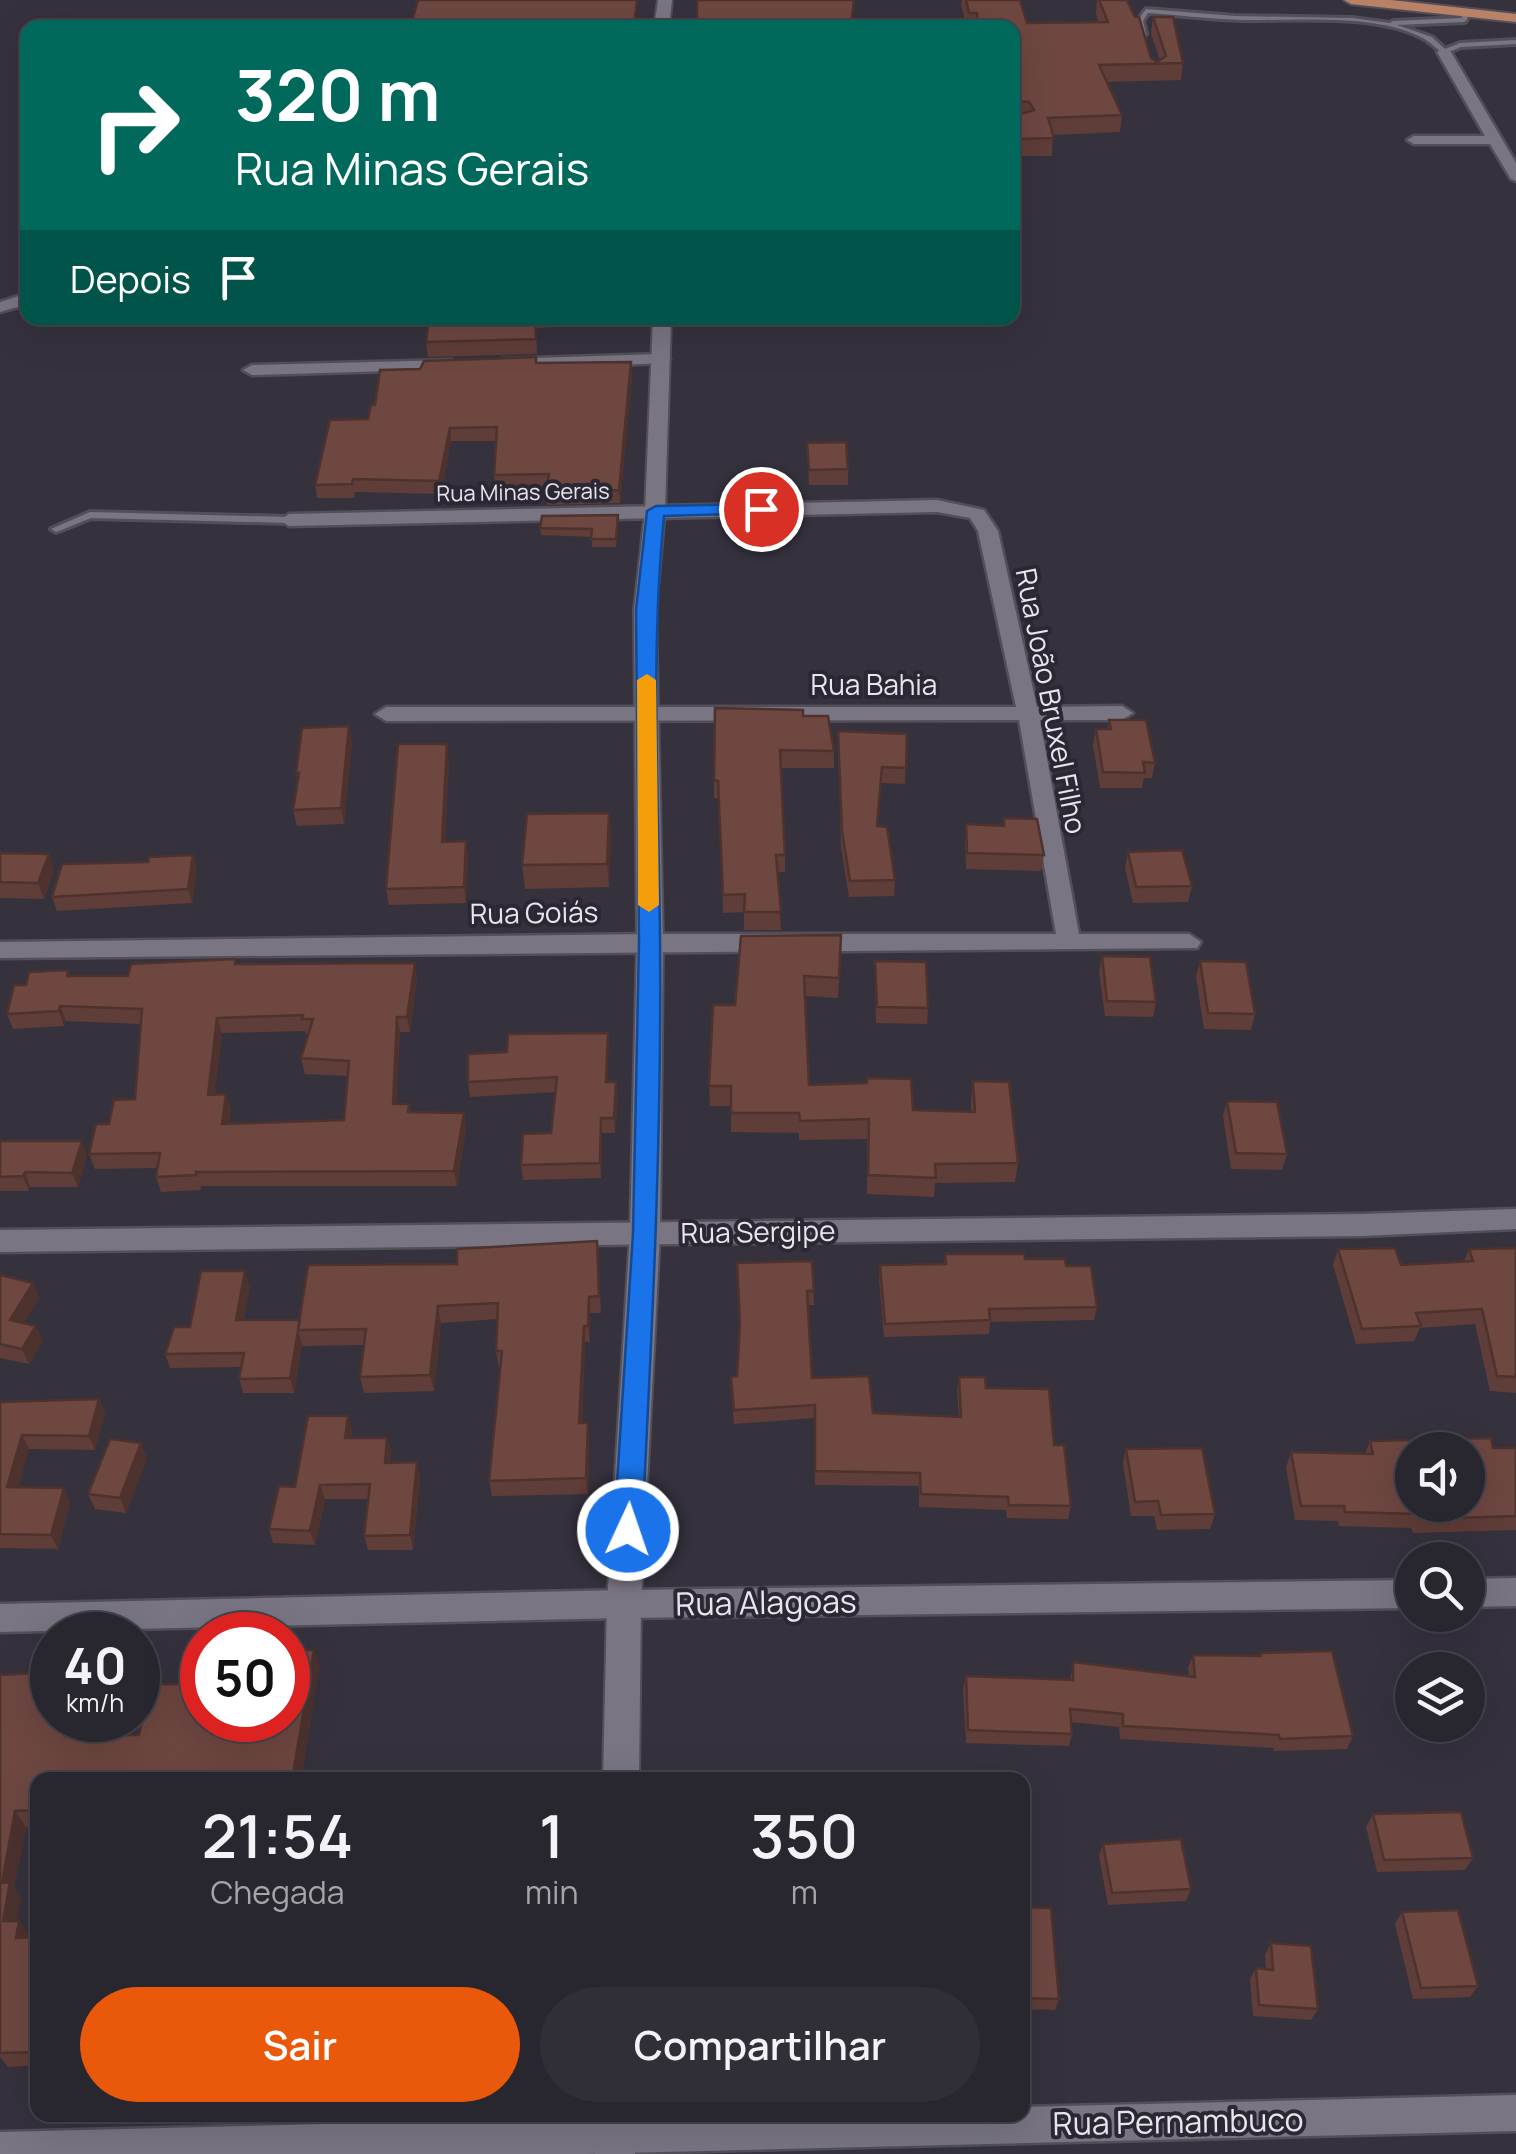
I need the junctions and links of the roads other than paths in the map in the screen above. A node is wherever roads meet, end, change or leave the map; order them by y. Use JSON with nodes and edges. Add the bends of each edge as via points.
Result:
{"nodes":[{"id":1,"x":1351,"y":0,"type":"edge"},
{"id":2,"x":1467,"y":13,"type":"junction"},
{"id":3,"x":1516,"y":18,"type":"edge"},
{"id":4,"x":1380,"y":22,"type":"junction"},
{"id":5,"x":1516,"y":42,"type":"edge"},
{"id":6,"x":1145,"y":46,"type":"edge"},
{"id":7,"x":1444,"y":52,"type":"junction"},
{"id":8,"x":1414,"y":140,"type":"dead end"},
{"id":9,"x":1495,"y":140,"type":"junction"},
{"id":10,"x":1516,"y":176,"type":"edge"},
{"id":11,"x":662,"y":325,"type":"edge"},
{"id":12,"x":661,"y":359,"type":"junction"},
{"id":13,"x":466,"y":364,"type":"edge"},
{"id":14,"x":486,"y":364,"type":"edge"},
{"id":15,"x":252,"y":370,"type":"dead end"},
{"id":16,"x":937,"y":506,"type":"joint"},
{"id":17,"x":656,"y":511,"type":"junction"},
{"id":18,"x":290,"y":520,"type":"joint"},
{"id":19,"x":56,"y":530,"type":"dead end"},
{"id":20,"x":1028,"y":712,"type":"junction"},
{"id":21,"x":1122,"y":713,"type":"dead end"},
{"id":22,"x":386,"y":714,"type":"dead end"},
{"id":23,"x":647,"y":714,"type":"junction"},
{"id":24,"x":650,"y":942,"type":"junction"},
{"id":25,"x":1069,"y":942,"type":"junction"},
{"id":26,"x":1189,"y":942,"type":"dead end"},
{"id":27,"x":0,"y":950,"type":"edge"},
{"id":28,"x":1516,"y":1219,"type":"edge"},
{"id":29,"x":645,"y":1233,"type":"junction"},
{"id":30,"x":0,"y":1240,"type":"edge"},
{"id":31,"x":1516,"y":1592,"type":"edge"},
{"id":32,"x":1485,"y":1593,"type":"edge"},
{"id":33,"x":1395,"y":1594,"type":"edge"},
{"id":34,"x":624,"y":1604,"type":"junction"},
{"id":35,"x":0,"y":1618,"type":"edge"},
{"id":36,"x":621,"y":1772,"type":"edge"},
{"id":37,"x":1516,"y":2113,"type":"edge"},
{"id":38,"x":616,"y":2135,"type":"edge"},
{"id":39,"x":0,"y":2150,"type":"edge"}],
"edges":[{"from":1,"to":2,"type":"main road"},
{"from":2,"to":3,"type":"main road"},
{"from":2,"to":4,"type":"lane","via":[[1464,20]]},
{"from":4,"to":6,"type":"lane","via":[[1146,11],[1140,21]]},
{"from":4,"to":7,"type":"lane","via":[[1437,42]]},
{"from":5,"to":7,"type":"lane","via":[[1460,44]]},
{"from":7,"to":9,"type":"street"},
{"from":8,"to":9,"type":"street"},
{"from":9,"to":10,"type":"street"},
{"from":11,"to":12,"type":"main road"},
{"from":12,"to":14,"type":"street"},
{"from":12,"to":17,"type":"main road"},
{"from":13,"to":15,"type":"street"},
{"from":16,"to":17,"type":"street","name":"Rua Minas Gerais"},
{"from":16,"to":20,"type":"street","name":"Rua João Bruxel Filho","via":[[977,514],[988,531]]},
{"from":17,"to":18,"type":"street","name":"Rua Minas Gerais"},
{"from":17,"to":23,"type":"main road","via":[[645,610]]},
{"from":18,"to":19,"type":"lane","via":[[90,515]]},
{"from":20,"to":21,"type":"street","name":"Rua Bahia"},
{"from":20,"to":23,"type":"street","name":"Rua Bahia"},
{"from":20,"to":25,"type":"street","name":"Rua João Bruxel Filho"},
{"from":22,"to":23,"type":"street","name":"Rua Bahia"},
{"from":23,"to":24,"type":"main road"},
{"from":24,"to":25,"type":"street","name":"Rua Goiás"},
{"from":24,"to":27,"type":"street","name":"Rua Goiás"},
{"from":24,"to":29,"type":"main road"},
{"from":25,"to":26,"type":"street","name":"Rua Goiás"},
{"from":28,"to":29,"type":"street","name":"Rua Sergipe"},
{"from":29,"to":30,"type":"street","name":"Rua Sergipe"},
{"from":29,"to":34,"type":"main road"},
{"from":31,"to":32,"type":"street"},
{"from":33,"to":34,"type":"street","name":"Rua Alagoas"},
{"from":34,"to":35,"type":"street","name":"Rua Alagoas"},
{"from":34,"to":36,"type":"main road"},
{"from":37,"to":38,"type":"street","name":"Rua Pernambuco"},
{"from":38,"to":39,"type":"street","name":"Rua Pernambuco"}]}
